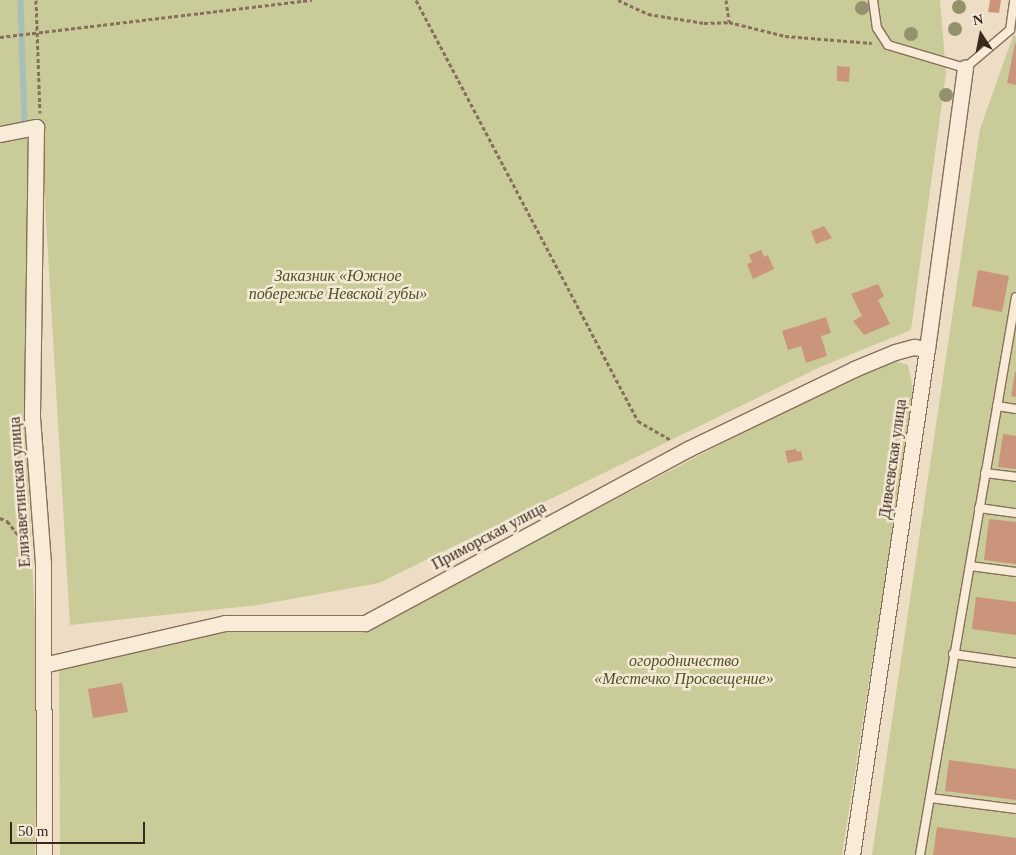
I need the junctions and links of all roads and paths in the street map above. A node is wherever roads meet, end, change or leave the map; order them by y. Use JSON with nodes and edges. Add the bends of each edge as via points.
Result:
{"nodes":[{"id":1,"x":36,"y":0,"type":"edge"},
{"id":2,"x":312,"y":0,"type":"edge"},
{"id":3,"x":416,"y":0,"type":"edge"},
{"id":4,"x":618,"y":0,"type":"edge"},
{"id":5,"x":726,"y":0,"type":"edge"},
{"id":6,"x":873,"y":0,"type":"edge"},
{"id":7,"x":1014,"y":0,"type":"edge"},
{"id":8,"x":729,"y":22,"type":"junction"},
{"id":9,"x":36,"y":33,"type":"junction"},
{"id":10,"x":0,"y":37,"type":"edge"},
{"id":11,"x":882,"y":44,"type":"dead end"},
{"id":12,"x":965,"y":68,"type":"junction"},
{"id":13,"x":36,"y":127,"type":"junction"},
{"id":14,"x":0,"y":134,"type":"edge"},
{"id":15,"x":1016,"y":297,"type":"edge"},
{"id":16,"x":1015,"y":312,"type":"edge"},
{"id":17,"x":1012,"y":345,"type":"edge"},
{"id":18,"x":927,"y":349,"type":"junction"},
{"id":19,"x":997,"y":406,"type":"junction"},
{"id":20,"x":1016,"y":409,"type":"edge"},
{"id":21,"x":688,"y":449,"type":"junction"},
{"id":22,"x":985,"y":473,"type":"junction"},
{"id":23,"x":1016,"y":477,"type":"edge"},
{"id":24,"x":979,"y":508,"type":"junction"},
{"id":25,"x":1016,"y":513,"type":"edge"},
{"id":26,"x":0,"y":518,"type":"edge"},
{"id":27,"x":43,"y":564,"type":"junction"},
{"id":28,"x":970,"y":566,"type":"junction"},
{"id":29,"x":1016,"y":572,"type":"edge"},
{"id":30,"x":953,"y":654,"type":"junction"},
{"id":31,"x":1016,"y":663,"type":"edge"},
{"id":32,"x":43,"y":665,"type":"junction"},
{"id":33,"x":930,"y":798,"type":"junction"},
{"id":34,"x":1016,"y":809,"type":"edge"},
{"id":35,"x":44,"y":855,"type":"edge"},
{"id":36,"x":852,"y":855,"type":"edge"},
{"id":37,"x":920,"y":855,"type":"edge"}],
"edges":[{"from":1,"to":9,"type":"path"},
{"from":2,"to":9,"type":"path"},
{"from":3,"to":21,"type":"path","via":[[638,422]]},
{"from":4,"to":8,"type":"path","via":[[648,14],[704,23]]},
{"from":5,"to":8,"type":"path"},
{"from":6,"to":12,"type":"lane","via":[[877,28],[888,45]]},
{"from":7,"to":12,"type":"lane","via":[[1010,30]]},
{"from":8,"to":11,"type":"path","via":[[785,36]]},
{"from":9,"to":10,"type":"path"},
{"from":9,"to":13,"type":"path","via":[[41,116]]},
{"from":12,"to":18,"type":"street","name":"Дивеевская улица"},
{"from":13,"to":14,"type":"street"},
{"from":13,"to":27,"type":"street","name":"Елизаветинская улица","via":[[32,417]]},
{"from":15,"to":16,"type":"lane"},
{"from":16,"to":17,"type":"lane"},
{"from":17,"to":19,"type":"lane"},
{"from":18,"to":21,"type":"street","name":"Приморская улица","via":[[914,347],[895,352],[854,369]]},
{"from":18,"to":36,"type":"street","name":"Дивеевская улица"},
{"from":19,"to":20,"type":"lane"},
{"from":19,"to":22,"type":"lane"},
{"from":21,"to":32,"type":"street","name":"Приморская улица","via":[[366,623],[225,623]]},
{"from":22,"to":23,"type":"lane"},
{"from":22,"to":24,"type":"lane"},
{"from":24,"to":25,"type":"lane"},
{"from":24,"to":28,"type":"lane"},
{"from":26,"to":27,"type":"path","via":[[7,521]]},
{"from":27,"to":32,"type":"street","name":"Елизаветинская улица"},
{"from":28,"to":29,"type":"lane"},
{"from":28,"to":30,"type":"lane"},
{"from":30,"to":31,"type":"lane"},
{"from":30,"to":33,"type":"lane"},
{"from":32,"to":35,"type":"street","name":"Елизаветинская улица"},
{"from":33,"to":34,"type":"lane"},
{"from":33,"to":37,"type":"lane"}]}
